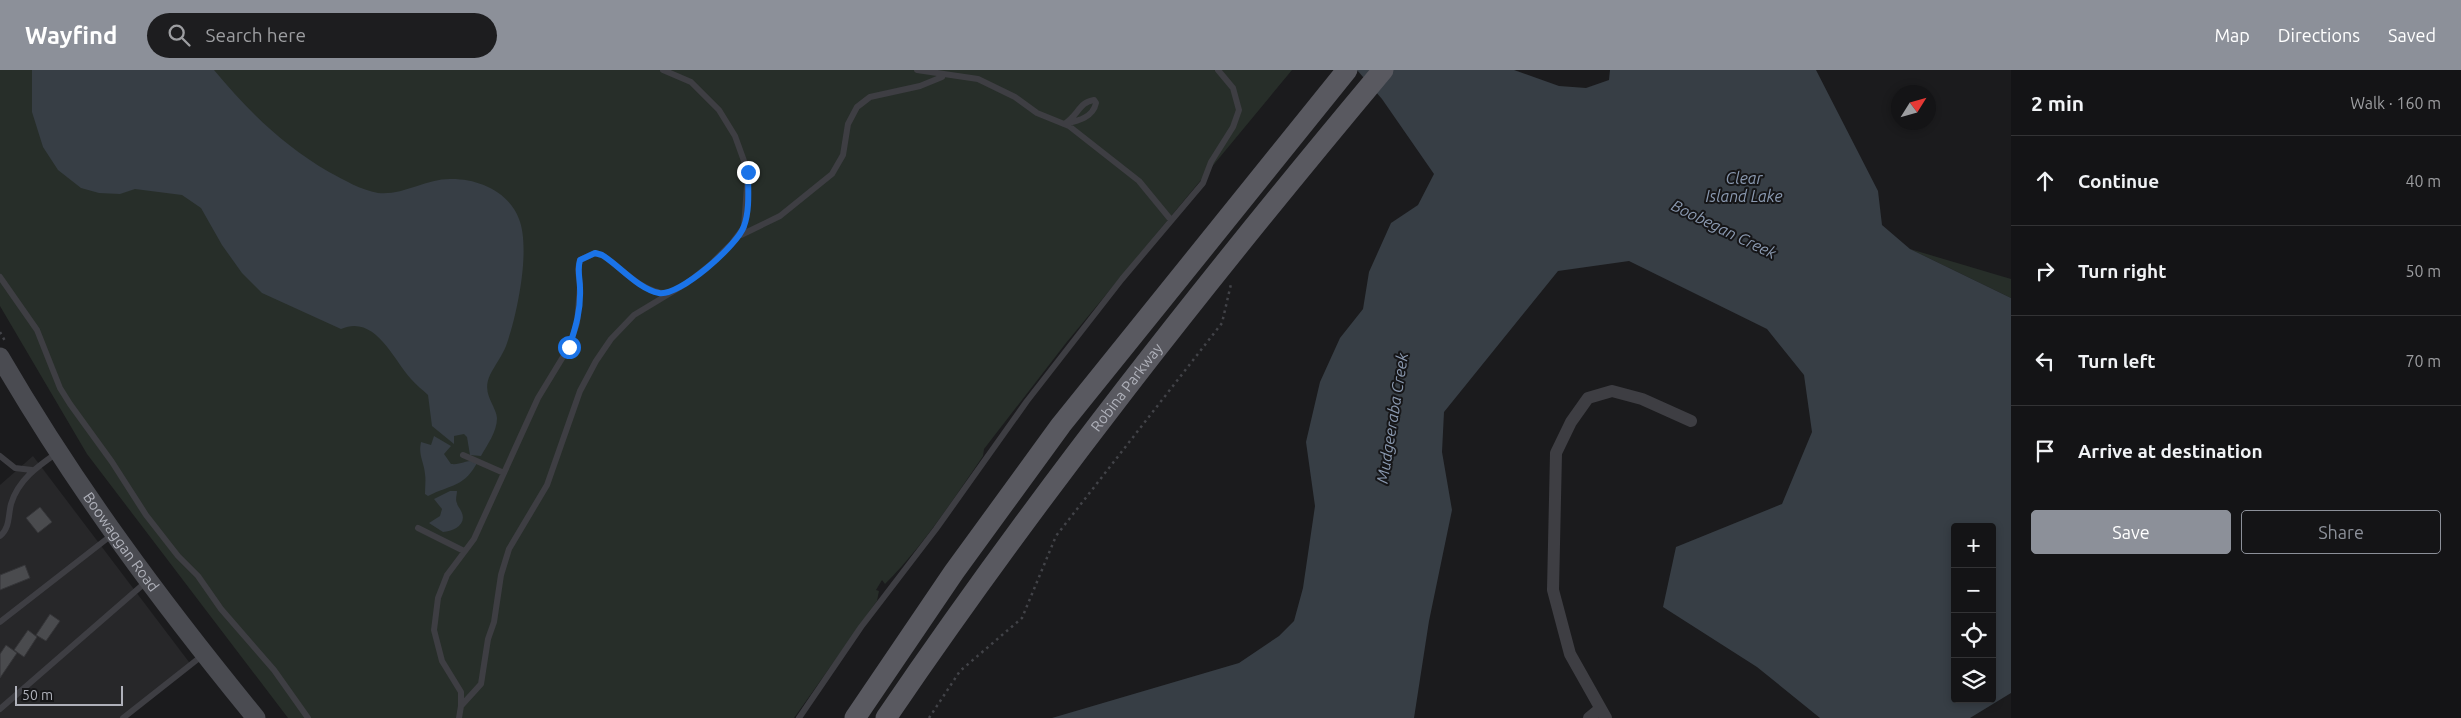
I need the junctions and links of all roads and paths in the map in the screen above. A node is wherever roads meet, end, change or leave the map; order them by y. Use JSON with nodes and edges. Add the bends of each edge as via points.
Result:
{"nodes":[{"id":1,"x":663,"y":70,"type":"edge"},
{"id":2,"x":1218,"y":70,"type":"edge"},
{"id":3,"x":1383,"y":70,"type":"edge"},
{"id":4,"x":919,"y":71,"type":"edge"},
{"id":5,"x":1345,"y":73,"type":"edge"},
{"id":6,"x":946,"y":76,"type":"junction"},
{"id":7,"x":924,"y":84,"type":"junction"},
{"id":8,"x":1064,"y":124,"type":"junction"},
{"id":9,"x":746,"y":213,"type":"junction"},
{"id":10,"x":1171,"y":220,"type":"junction"},
{"id":11,"x":759,"y":225,"type":"junction"},
{"id":12,"x":731,"y":244,"type":"junction"},
{"id":13,"x":0,"y":277,"type":"edge"},
{"id":14,"x":1233,"y":278,"type":"dead end"},
{"id":15,"x":650,"y":290,"type":"junction"},
{"id":16,"x":669,"y":293,"type":"junction"},
{"id":17,"x":644,"y":308,"type":"junction"},
{"id":18,"x":0,"y":357,"type":"edge"},
{"id":19,"x":1691,"y":421,"type":"dead end"},
{"id":20,"x":58,"y":453,"type":"junction"},
{"id":21,"x":463,"y":455,"type":"dead end"},
{"id":22,"x":0,"y":456,"type":"edge"},
{"id":23,"x":32,"y":470,"type":"junction"},
{"id":24,"x":504,"y":473,"type":"junction"},
{"id":25,"x":418,"y":528,"type":"dead end"},
{"id":26,"x":113,"y":534,"type":"junction"},
{"id":27,"x":0,"y":536,"type":"edge"},
{"id":28,"x":464,"y":551,"type":"junction"},
{"id":29,"x":148,"y":580,"type":"junction"},
{"id":30,"x":0,"y":622,"type":"edge"},
{"id":31,"x":204,"y":654,"type":"junction"},
{"id":32,"x":458,"y":689,"type":"junction"},
{"id":33,"x":475,"y":691,"type":"junction"},
{"id":34,"x":461,"y":706,"type":"junction"},
{"id":35,"x":0,"y":708,"type":"edge"},
{"id":36,"x":1603,"y":714,"type":"edge"},
{"id":37,"x":123,"y":718,"type":"edge"},
{"id":38,"x":256,"y":718,"type":"edge"},
{"id":39,"x":308,"y":718,"type":"edge"},
{"id":40,"x":459,"y":718,"type":"edge"},
{"id":41,"x":799,"y":718,"type":"edge"},
{"id":42,"x":855,"y":718,"type":"edge"},
{"id":43,"x":886,"y":718,"type":"edge"},
{"id":44,"x":929,"y":718,"type":"edge"},
{"id":45,"x":1589,"y":718,"type":"edge"}],
"edges":[{"from":1,"to":9,"type":"lane","via":[[691,82],[719,110],[735,136],[748,172]]},
{"from":2,"to":10,"type":"lane","via":[[1233,88],[1239,110],[1233,128],[1211,162],[1203,183]]},
{"from":3,"to":43,"type":"main road","name":"Robina Parkway","via":[[1072,458]]},
{"from":4,"to":6,"type":"lane"},
{"from":4,"to":7,"type":"lane","via":[[927,77]]},
{"from":5,"to":42,"type":"main road","name":"Robina Parkway","via":[[1061,425],[954,572]]},
{"from":6,"to":7,"type":"lane"},
{"from":6,"to":8,"type":"lane","via":[[978,79]]},
{"from":7,"to":11,"type":"lane","via":[[870,97],[857,107],[848,124],[844,156],[832,174],[780,216]]},
{"from":8,"to":8,"type":"lane","via":[[1088,116],[1095,109],[1094,100],[1087,101],[1074,118]]},
{"from":8,"to":10,"type":"lane","via":[[1085,136],[1138,180]]},
{"from":9,"to":11,"type":"lane","via":[[748,222]]},
{"from":9,"to":12,"type":"lane","via":[[744,227]]},
{"from":10,"to":41,"type":"lane","via":[[1027,401],[861,627]]},
{"from":11,"to":12,"type":"lane"},
{"from":12,"to":16,"type":"lane","via":[[687,283]]},
{"from":13,"to":39,"type":"lane","via":[[36,330],[65,396],[146,515],[274,670]]},
{"from":14,"to":44,"type":"path","via":[[1222,323],[1056,536],[1022,618],[960,671]]},
{"from":15,"to":16,"type":"lane"},
{"from":15,"to":17,"type":"lane","via":[[654,298]]},
{"from":15,"to":24,"type":"lane","via":[[602,255],[595,253],[580,260],[577,323],[569,347],[538,398]]},
{"from":16,"to":17,"type":"lane"},
{"from":17,"to":33,"type":"lane","via":[[634,315],[596,360],[580,391],[547,485],[509,549],[501,575],[483,678]]},
{"from":18,"to":20,"type":"main road","name":"Boowaggan Road"},
{"from":19,"to":36,"type":"street","via":[[1642,399],[1612,391],[1588,398],[1571,422],[1556,453],[1553,590],[1570,654]]},
{"from":20,"to":23,"type":"lane"},
{"from":20,"to":26,"type":"main road","name":"Boowaggan Road"},
{"from":21,"to":24,"type":"lane"},
{"from":22,"to":23,"type":"lane","via":[[16,468]]},
{"from":23,"to":27,"type":"lane","via":[[15,495],[8,527]]},
{"from":24,"to":28,"type":"lane","via":[[474,539]]},
{"from":25,"to":28,"type":"lane"},
{"from":26,"to":29,"type":"main road","name":"Boowaggan Road"},
{"from":26,"to":30,"type":"lane"},
{"from":28,"to":32,"type":"lane","via":[[447,575],[438,598],[434,630],[442,661]]},
{"from":29,"to":31,"type":"main road","name":"Boowaggan Road"},
{"from":29,"to":35,"type":"lane"},
{"from":31,"to":37,"type":"lane"},
{"from":31,"to":38,"type":"main road","name":"Boowaggan Road"},
{"from":32,"to":33,"type":"lane","via":[[469,693]]},
{"from":32,"to":34,"type":"lane"},
{"from":33,"to":34,"type":"lane"},
{"from":34,"to":40,"type":"lane"},
{"from":36,"to":45,"type":"street"}]}
